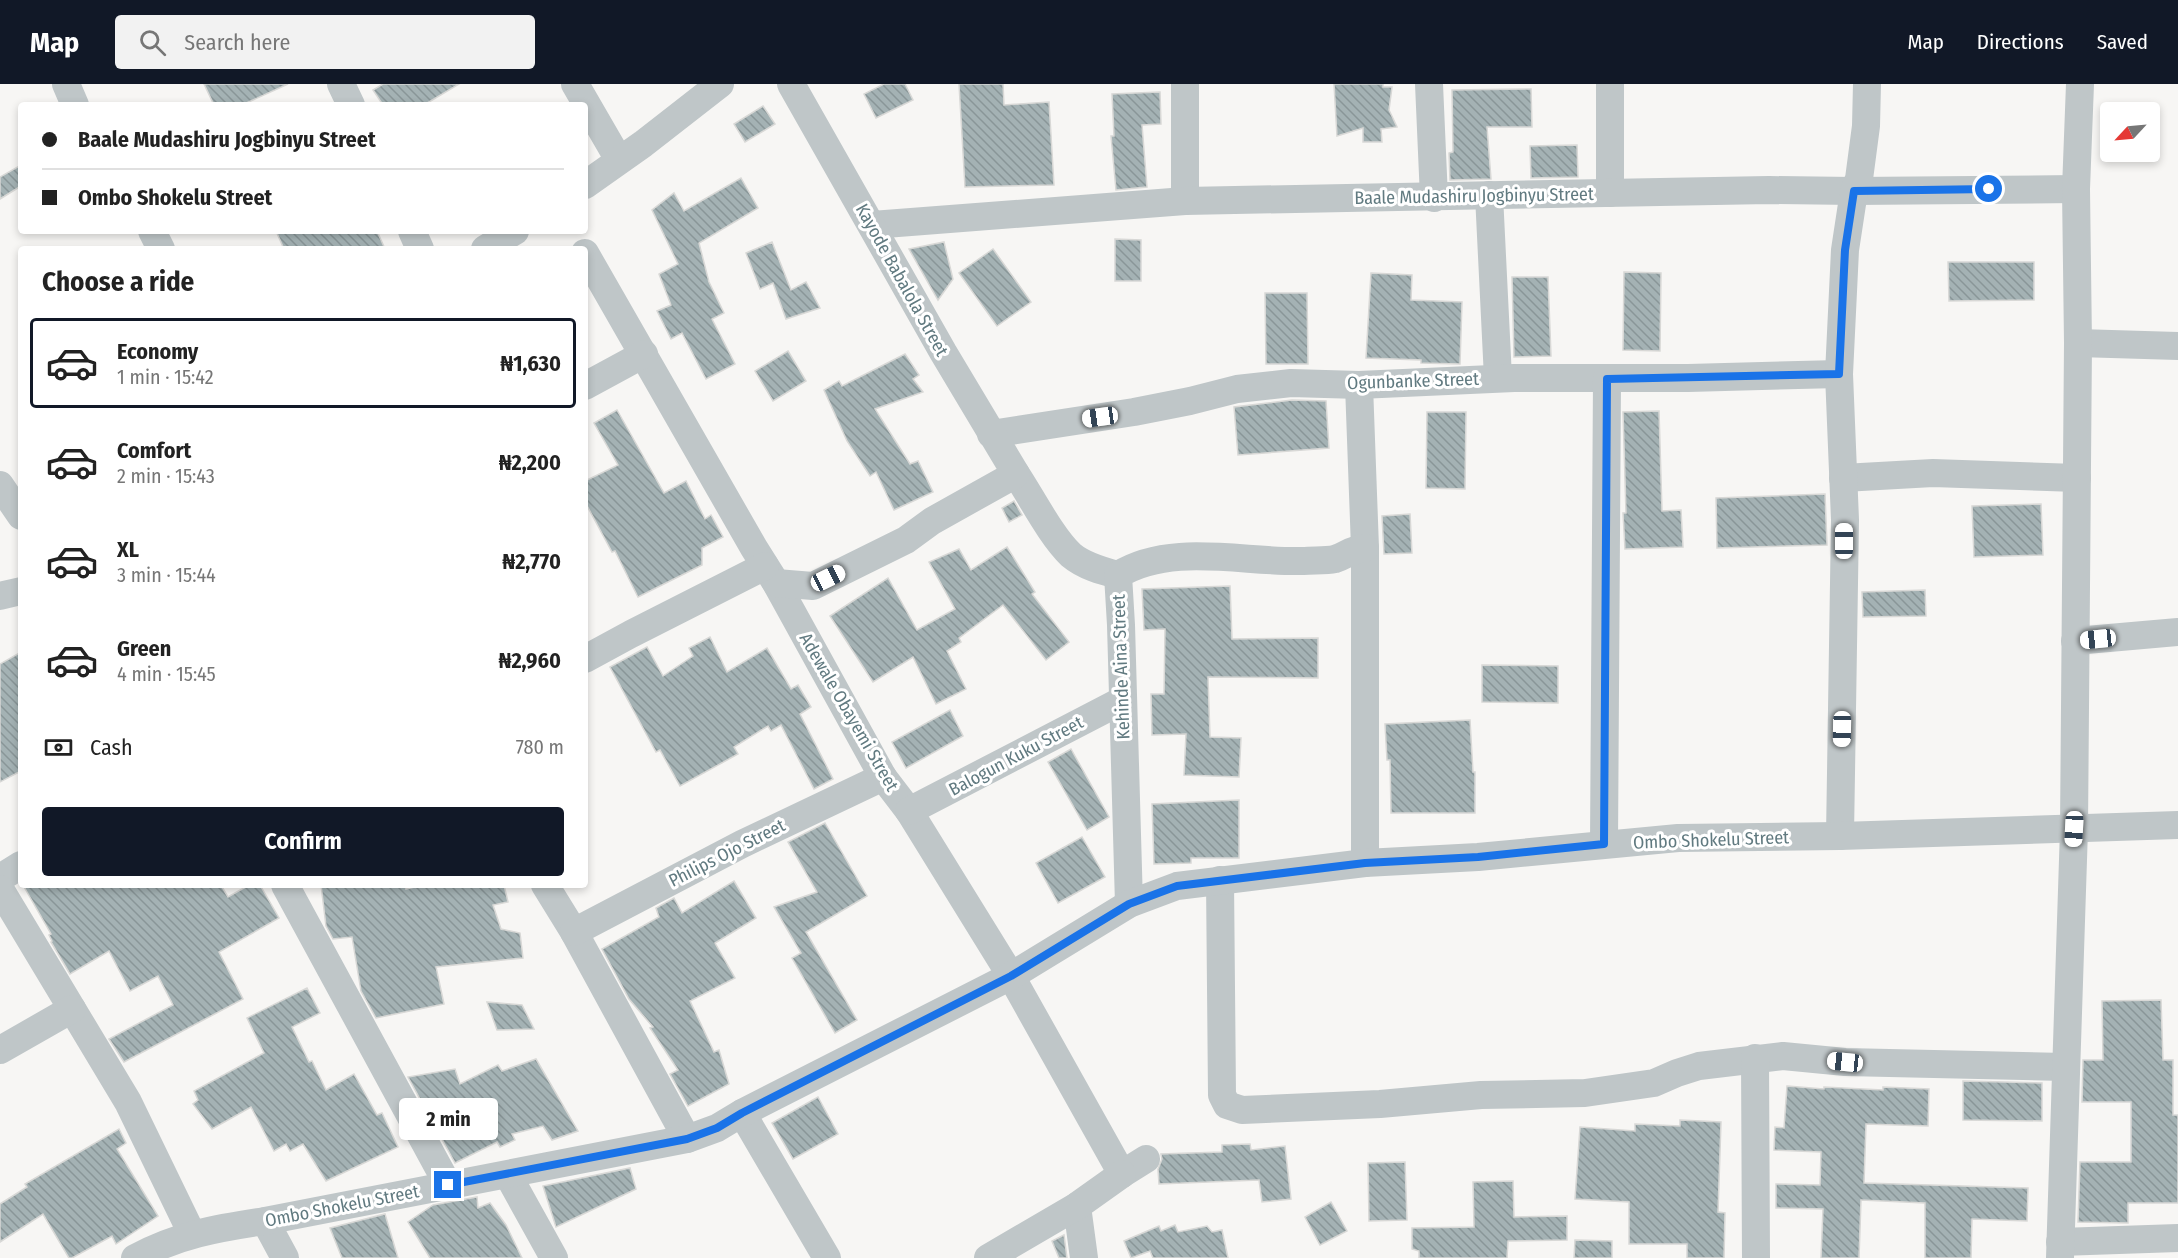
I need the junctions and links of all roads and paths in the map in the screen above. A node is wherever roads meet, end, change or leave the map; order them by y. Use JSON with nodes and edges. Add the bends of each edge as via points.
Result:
{"nodes":[{"id":1,"x":66,"y":84,"type":"edge"},
{"id":2,"x":341,"y":84,"type":"edge"},
{"id":3,"x":575,"y":84,"type":"edge"},
{"id":4,"x":720,"y":84,"type":"edge"},
{"id":5,"x":791,"y":84,"type":"edge"},
{"id":6,"x":1185,"y":84,"type":"edge"},
{"id":7,"x":1429,"y":84,"type":"edge"},
{"id":8,"x":1610,"y":84,"type":"edge"},
{"id":9,"x":1867,"y":84,"type":"edge"},
{"id":10,"x":2080,"y":84,"type":"edge"},
{"id":11,"x":74,"y":102,"type":"edge"},
{"id":12,"x":350,"y":102,"type":"edge"},
{"id":13,"x":585,"y":102,"type":"edge"},
{"id":14,"x":588,"y":106,"type":"edge"},
{"id":15,"x":619,"y":160,"type":"junction"},
{"id":16,"x":588,"y":182,"type":"edge"},
{"id":17,"x":2076,"y":189,"type":"junction"},
{"id":18,"x":1854,"y":191,"type":"junction"},
{"id":19,"x":1610,"y":193,"type":"junction"},
{"id":20,"x":1489,"y":195,"type":"junction"},
{"id":21,"x":1434,"y":198,"type":"junction"},
{"id":22,"x":1185,"y":201,"type":"junction"},
{"id":23,"x":872,"y":225,"type":"junction"},
{"id":24,"x":510,"y":234,"type":"edge"},
{"id":25,"x":490,"y":246,"type":"edge"},
{"id":26,"x":588,"y":258,"type":"edge"},
{"id":27,"x":2078,"y":343,"type":"junction"},
{"id":28,"x":2178,"y":346,"type":"edge"},
{"id":29,"x":644,"y":354,"type":"junction"},
{"id":30,"x":1839,"y":374,"type":"junction"},
{"id":31,"x":1498,"y":378,"type":"junction"},
{"id":32,"x":1607,"y":379,"type":"junction"},
{"id":33,"x":588,"y":384,"type":"edge"},
{"id":34,"x":1359,"y":385,"type":"junction"},
{"id":35,"x":991,"y":434,"type":"junction"},
{"id":36,"x":1016,"y":474,"type":"junction"},
{"id":37,"x":1843,"y":478,"type":"junction"},
{"id":38,"x":2077,"y":478,"type":"junction"},
{"id":39,"x":0,"y":485,"type":"edge"},
{"id":40,"x":18,"y":512,"type":"edge"},
{"id":41,"x":1365,"y":548,"type":"junction"},
{"id":42,"x":770,"y":574,"type":"junction"},
{"id":43,"x":1118,"y":575,"type":"junction"},
{"id":44,"x":813,"y":586,"type":"junction"},
{"id":45,"x":18,"y":592,"type":"edge"},
{"id":46,"x":0,"y":596,"type":"edge"},
{"id":47,"x":801,"y":628,"type":"junction"},
{"id":48,"x":2178,"y":632,"type":"edge"},
{"id":49,"x":2075,"y":641,"type":"junction"},
{"id":50,"x":588,"y":657,"type":"edge"},
{"id":51,"x":1123,"y":700,"type":"junction"},
{"id":52,"x":883,"y":777,"type":"junction"},
{"id":53,"x":909,"y":811,"type":"junction"},
{"id":54,"x":2178,"y":825,"type":"edge"},
{"id":55,"x":2074,"y":829,"type":"junction"},
{"id":56,"x":1840,"y":836,"type":"junction"},
{"id":57,"x":1604,"y":844,"type":"junction"},
{"id":58,"x":1365,"y":863,"type":"junction"},
{"id":59,"x":18,"y":868,"type":"edge"},
{"id":60,"x":0,"y":878,"type":"edge"},
{"id":61,"x":1220,"y":880,"type":"junction"},
{"id":62,"x":287,"y":888,"type":"edge"},
{"id":63,"x":547,"y":888,"type":"edge"},
{"id":64,"x":0,"y":889,"type":"edge"},
{"id":65,"x":1129,"y":904,"type":"junction"},
{"id":66,"x":574,"y":932,"type":"junction"},
{"id":67,"x":1011,"y":976,"type":"junction"},
{"id":68,"x":72,"y":1008,"type":"junction"},
{"id":69,"x":0,"y":1050,"type":"edge"},
{"id":70,"x":1755,"y":1058,"type":"junction"},
{"id":71,"x":2065,"y":1067,"type":"junction"},
{"id":72,"x":742,"y":1113,"type":"junction"},
{"id":73,"x":687,"y":1139,"type":"junction"},
{"id":74,"x":1146,"y":1159,"type":"dead end"},
{"id":75,"x":1122,"y":1174,"type":"junction"},
{"id":76,"x":508,"y":1175,"type":"junction"},
{"id":77,"x":448,"y":1185,"type":"junction"},
{"id":78,"x":1077,"y":1206,"type":"junction"},
{"id":79,"x":265,"y":1221,"type":"junction"},
{"id":80,"x":192,"y":1234,"type":"junction"},
{"id":81,"x":2178,"y":1238,"type":"edge"},
{"id":82,"x":2060,"y":1250,"type":"edge"},
{"id":83,"x":135,"y":1258,"type":"edge"},
{"id":84,"x":285,"y":1258,"type":"edge"},
{"id":85,"x":554,"y":1258,"type":"edge"},
{"id":86,"x":827,"y":1258,"type":"edge"},
{"id":87,"x":988,"y":1258,"type":"edge"},
{"id":88,"x":1084,"y":1258,"type":"edge"},
{"id":89,"x":1756,"y":1258,"type":"edge"}],
"edges":[{"from":1,"to":11,"type":"street"},
{"from":2,"to":12,"type":"street"},
{"from":3,"to":13,"type":"street"},
{"from":4,"to":15,"type":"street"},
{"from":5,"to":23,"type":"street","name":"Kayode Babalola Street"},
{"from":6,"to":22,"type":"street"},
{"from":7,"to":21,"type":"street"},
{"from":8,"to":19,"type":"street"},
{"from":9,"to":18,"type":"street","via":[[1865,136]]},
{"from":10,"to":17,"type":"street"},
{"from":14,"to":15,"type":"street"},
{"from":15,"to":16,"type":"street"},
{"from":17,"to":18,"type":"street","name":"Baale Mudashiru Jogbinyu Street"},
{"from":17,"to":27,"type":"street"},
{"from":18,"to":19,"type":"street","name":"Baale Mudashiru Jogbinyu Street"},
{"from":18,"to":30,"type":"street","via":[[1845,250]]},
{"from":19,"to":20,"type":"street","name":"Baale Mudashiru Jogbinyu Street"},
{"from":20,"to":21,"type":"street","name":"Baale Mudashiru Jogbinyu Street"},
{"from":20,"to":31,"type":"street"},
{"from":21,"to":22,"type":"street","name":"Baale Mudashiru Jogbinyu Street"},
{"from":22,"to":23,"type":"street","name":"Baale Mudashiru Jogbinyu Street"},
{"from":23,"to":35,"type":"street","name":"Kayode Babalola Street"},
{"from":24,"to":25,"type":"street"},
{"from":26,"to":29,"type":"street","name":"Adewale Obayemi Street"},
{"from":27,"to":28,"type":"street"},
{"from":27,"to":38,"type":"street"},
{"from":29,"to":33,"type":"street"},
{"from":29,"to":42,"type":"street","name":"Adewale Obayemi Street"},
{"from":30,"to":32,"type":"street","name":"Ogunbanke Street"},
{"from":30,"to":37,"type":"street"},
{"from":31,"to":32,"type":"street","name":"Ogunbanke Street"},
{"from":31,"to":34,"type":"street","name":"Ogunbanke Street"},
{"from":32,"to":57,"type":"street"},
{"from":34,"to":35,"type":"street","name":"Ogunbanke Street","via":[[1291,383],[1237,389],[1134,412]]},
{"from":34,"to":41,"type":"street"},
{"from":35,"to":36,"type":"street","name":"Kayode Babalola Street"},
{"from":36,"to":43,"type":"street","name":"Kayode Babalola Street","via":[[1072,555],[1094,568]]},
{"from":36,"to":44,"type":"street","via":[[906,540]]},
{"from":37,"to":38,"type":"street","via":[[1933,473]]},
{"from":37,"to":56,"type":"street"},
{"from":38,"to":49,"type":"street"},
{"from":39,"to":40,"type":"street"},
{"from":41,"to":43,"type":"street","name":"Kehinde Aina Street","via":[[1322,560],[1264,561],[1221,555],[1154,560]]},
{"from":41,"to":58,"type":"street"},
{"from":42,"to":44,"type":"street"},
{"from":42,"to":47,"type":"street","name":"Adewale Obayemi Street"},
{"from":42,"to":50,"type":"street","via":[[631,634]]},
{"from":43,"to":51,"type":"street","name":"Kehinde Aina Street"},
{"from":44,"to":47,"type":"street"},
{"from":45,"to":46,"type":"street"},
{"from":47,"to":52,"type":"street","name":"Adewale Obayemi Street"},
{"from":48,"to":49,"type":"street"},
{"from":49,"to":55,"type":"street"},
{"from":51,"to":53,"type":"street","name":"Balogun Kuku Street"},
{"from":51,"to":65,"type":"street","name":"Kehinde Aina Street"},
{"from":52,"to":53,"type":"street","name":"Adewale Obayemi Street"},
{"from":52,"to":66,"type":"street","name":"Philips Ojo Street","via":[[742,844]]},
{"from":53,"to":67,"type":"street","name":"Adewale Obayemi Street"},
{"from":54,"to":55,"type":"street","name":"Ombo Shokelu Street"},
{"from":55,"to":56,"type":"street","name":"Ombo Shokelu Street"},
{"from":55,"to":71,"type":"street"},
{"from":56,"to":57,"type":"street","name":"Ombo Shokelu Street","via":[[1678,838]]},
{"from":57,"to":58,"type":"street","name":"Ombo Shokelu Street"},
{"from":58,"to":61,"type":"street","name":"Ombo Shokelu Street"},
{"from":59,"to":60,"type":"street"},
{"from":61,"to":65,"type":"street","name":"Ombo Shokelu Street","via":[[1177,886]]},
{"from":61,"to":70,"type":"street","via":[[1222,1095],[1227,1105],[1242,1110],[1481,1095],[1584,1093],[1634,1087],[1699,1066]]},
{"from":62,"to":77,"type":"street"},
{"from":63,"to":66,"type":"street"},
{"from":64,"to":68,"type":"street"},
{"from":65,"to":67,"type":"street","name":"Ombo Shokelu Street"},
{"from":66,"to":73,"type":"street"},
{"from":67,"to":72,"type":"street","name":"Ombo Shokelu Street"},
{"from":67,"to":75,"type":"street","name":"Adewale Obayemi Street"},
{"from":68,"to":69,"type":"street"},
{"from":68,"to":80,"type":"street","via":[[128,1102]]},
{"from":70,"to":71,"type":"street"},
{"from":70,"to":89,"type":"street"},
{"from":71,"to":82,"type":"street"},
{"from":72,"to":73,"type":"street","name":"Ombo Shokelu Street"},
{"from":72,"to":86,"type":"street"},
{"from":73,"to":76,"type":"street","name":"Ombo Shokelu Street"},
{"from":74,"to":75,"type":"street"},
{"from":75,"to":78,"type":"street"},
{"from":76,"to":77,"type":"street","name":"Ombo Shokelu Street"},
{"from":76,"to":85,"type":"street"},
{"from":77,"to":79,"type":"street","name":"Ombo Shokelu Street"},
{"from":78,"to":87,"type":"street"},
{"from":78,"to":88,"type":"street"},
{"from":79,"to":80,"type":"street","name":"Ombo Shokelu Street"},
{"from":79,"to":84,"type":"street"},
{"from":80,"to":83,"type":"street","name":"Ombo Shokelu Street"},
{"from":81,"to":82,"type":"street"}]}
